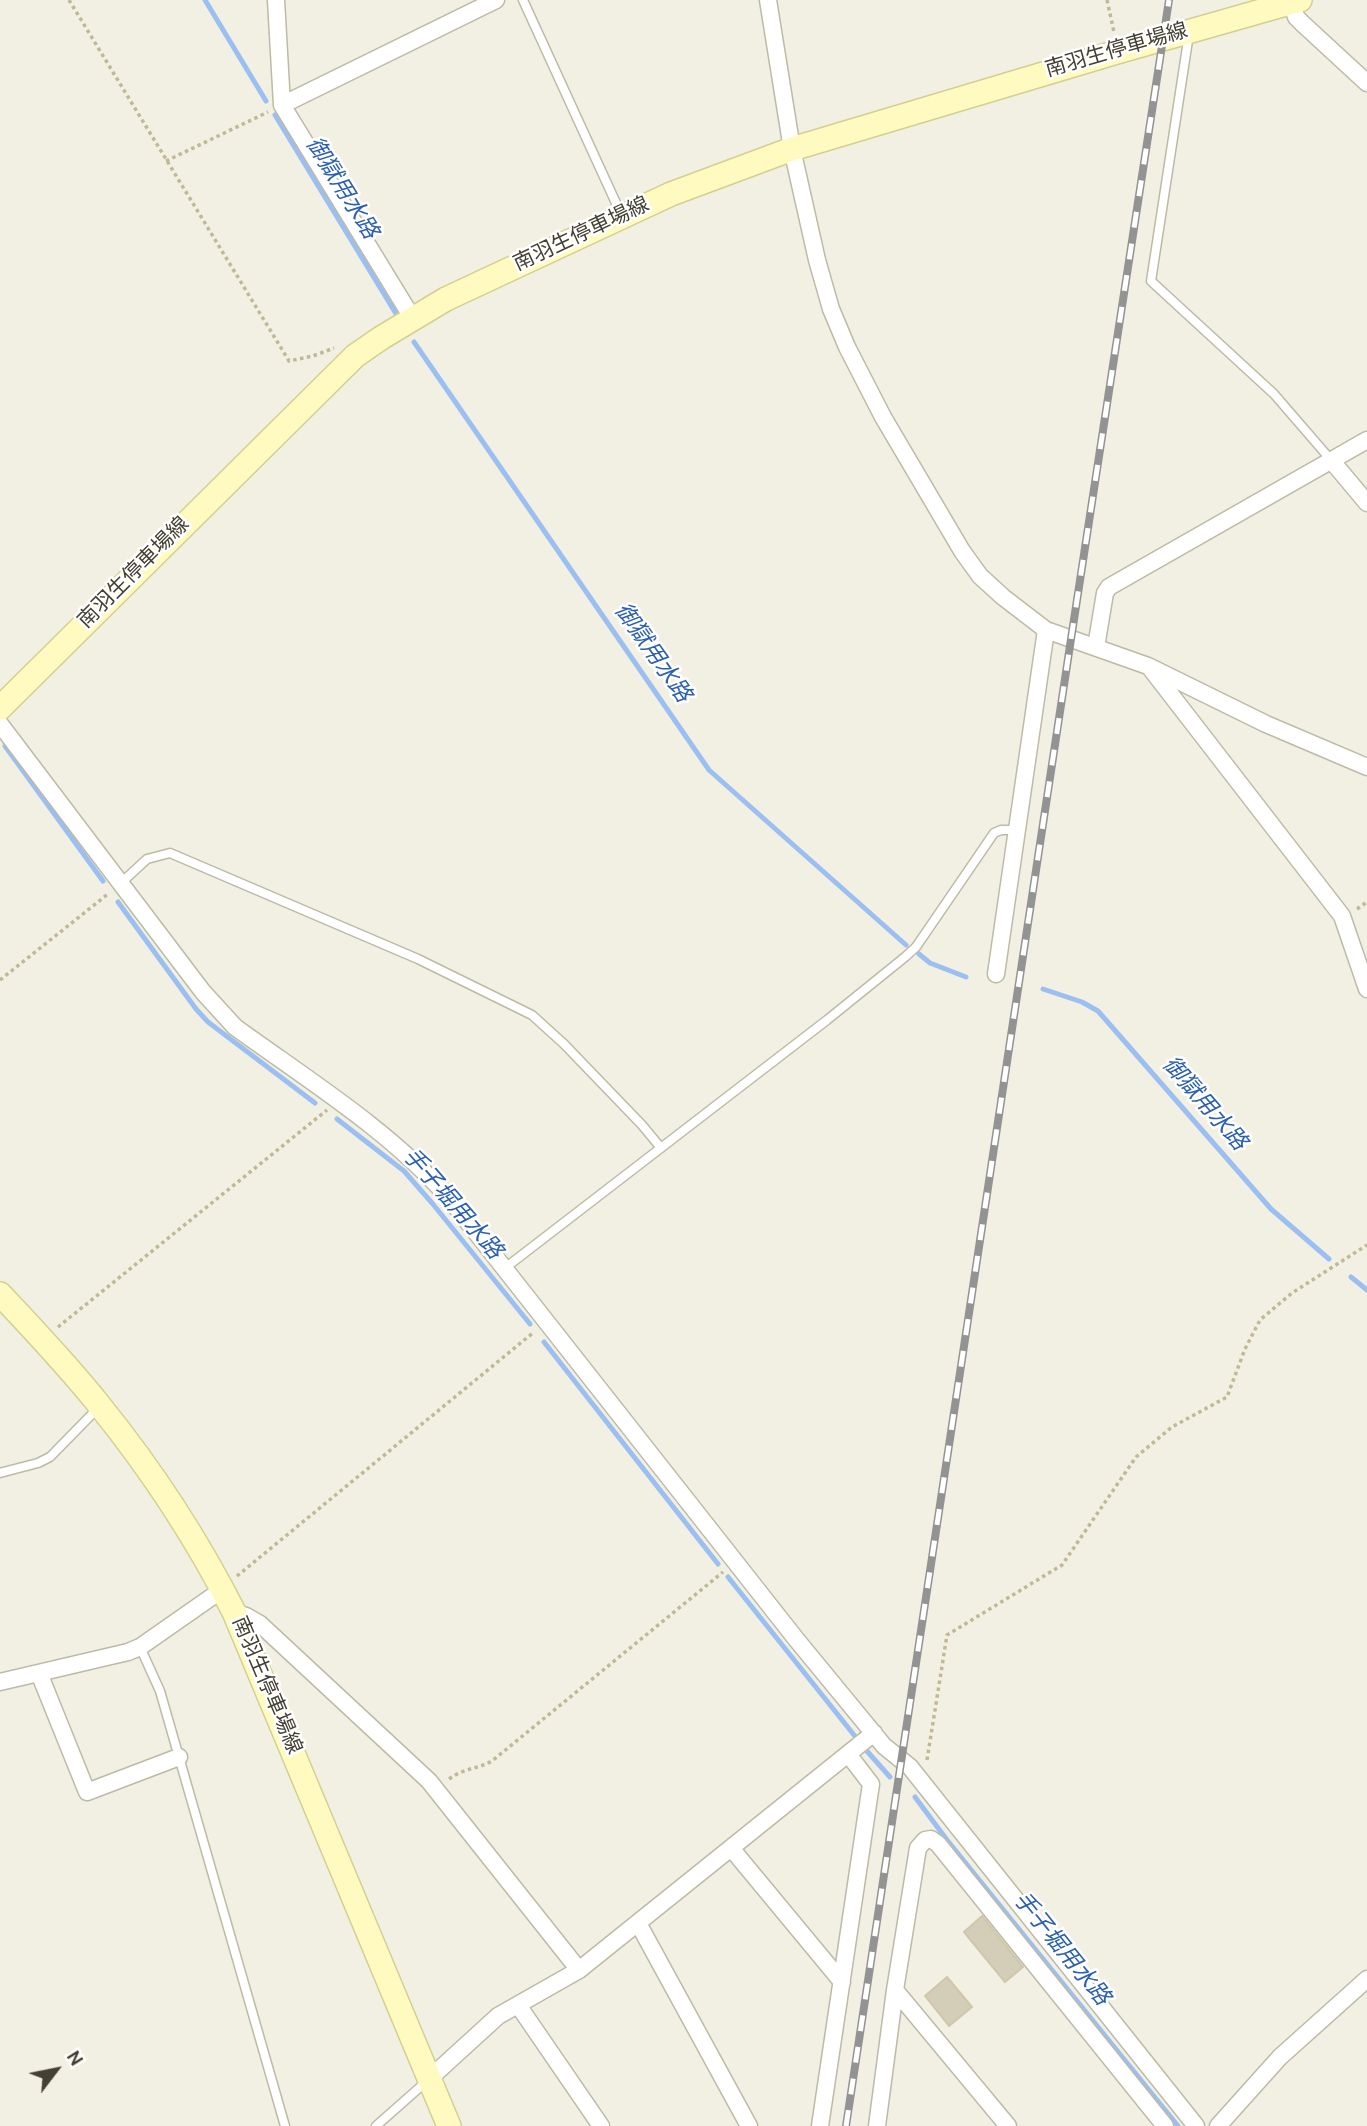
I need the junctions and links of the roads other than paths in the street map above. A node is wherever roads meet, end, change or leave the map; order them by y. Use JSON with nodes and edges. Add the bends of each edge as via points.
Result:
{"nodes":[{"id":1,"x":276,"y":0,"type":"edge"},
{"id":2,"x":496,"y":0,"type":"edge"},
{"id":3,"x":523,"y":0,"type":"edge"},
{"id":4,"x":768,"y":0,"type":"edge"},
{"id":5,"x":1296,"y":1,"type":"edge"},
{"id":6,"x":1190,"y":30,"type":"junction"},
{"id":7,"x":1367,"y":83,"type":"edge"},
{"id":8,"x":282,"y":105,"type":"junction"},
{"id":9,"x":792,"y":149,"type":"junction"},
{"id":10,"x":623,"y":218,"type":"junction"},
{"id":11,"x":413,"y":318,"type":"junction"},
{"id":12,"x":1367,"y":440,"type":"edge"},
{"id":13,"x":1331,"y":460,"type":"junction"},
{"id":14,"x":1367,"y":503,"type":"edge"},
{"id":15,"x":1046,"y":630,"type":"junction"},
{"id":16,"x":1096,"y":647,"type":"junction"},
{"id":17,"x":1148,"y":666,"type":"junction"},
{"id":18,"x":0,"y":708,"type":"edge"},
{"id":19,"x":0,"y":724,"type":"edge"},
{"id":20,"x":1367,"y":768,"type":"edge"},
{"id":21,"x":1016,"y":830,"type":"junction"},
{"id":22,"x":121,"y":883,"type":"junction"},
{"id":23,"x":996,"y":974,"type":"dead end"},
{"id":24,"x":1367,"y":989,"type":"edge"},
{"id":25,"x":661,"y":1148,"type":"junction"},
{"id":26,"x":505,"y":1268,"type":"junction"},
{"id":27,"x":0,"y":1294,"type":"edge"},
{"id":28,"x":100,"y":1406,"type":"junction"},
{"id":29,"x":0,"y":1473,"type":"edge"},
{"id":30,"x":223,"y":1589,"type":"junction"},
{"id":31,"x":234,"y":1612,"type":"junction"},
{"id":32,"x":140,"y":1647,"type":"junction"},
{"id":33,"x":39,"y":1673,"type":"junction"},
{"id":34,"x":0,"y":1682,"type":"edge"},
{"id":35,"x":874,"y":1733,"type":"junction"},
{"id":36,"x":848,"y":1754,"type":"junction"},
{"id":37,"x":179,"y":1757,"type":"junction"},
{"id":38,"x":731,"y":1848,"type":"junction"},
{"id":39,"x":638,"y":1923,"type":"junction"},
{"id":40,"x":579,"y":1970,"type":"junction"},
{"id":41,"x":1367,"y":1979,"type":"edge"},
{"id":42,"x":842,"y":1982,"type":"junction"},
{"id":43,"x":895,"y":1990,"type":"junction"},
{"id":44,"x":519,"y":2005,"type":"junction"},
{"id":45,"x":429,"y":2079,"type":"junction"},
{"id":46,"x":285,"y":2126,"type":"edge"},
{"id":47,"x":376,"y":2126,"type":"edge"},
{"id":48,"x":449,"y":2126,"type":"edge"},
{"id":49,"x":601,"y":2126,"type":"edge"},
{"id":50,"x":749,"y":2126,"type":"edge"},
{"id":51,"x":820,"y":2126,"type":"edge"},
{"id":52,"x":877,"y":2126,"type":"edge"},
{"id":53,"x":1007,"y":2126,"type":"edge"},
{"id":54,"x":1165,"y":2126,"type":"edge"},
{"id":55,"x":1196,"y":2126,"type":"edge"},
{"id":56,"x":1218,"y":2126,"type":"edge"}],
"edges":[{"from":1,"to":8,"type":"street"},
{"from":2,"to":8,"type":"street"},
{"from":3,"to":10,"type":"lane"},
{"from":4,"to":9,"type":"street"},
{"from":5,"to":6,"type":"main road","name":"南羽生停車場線"},
{"from":5,"to":7,"type":"street","via":[[1296,17]]},
{"from":6,"to":9,"type":"main road","name":"南羽生停車場線"},
{"from":6,"to":13,"type":"lane","via":[[1151,281],[1274,394]]},
{"from":8,"to":11,"type":"street"},
{"from":9,"to":10,"type":"main road","name":"南羽生停車場線","via":[[671,194]]},
{"from":9,"to":15,"type":"street","via":[[831,309],[883,416],[980,576]]},
{"from":10,"to":11,"type":"main road","name":"南羽生停車場線"},
{"from":11,"to":18,"type":"main road","name":"南羽生停車場線","via":[[355,356]]},
{"from":12,"to":13,"type":"street"},
{"from":13,"to":14,"type":"street"},
{"from":13,"to":16,"type":"street","via":[[1109,587]]},
{"from":15,"to":16,"type":"street"},
{"from":15,"to":21,"type":"street"},
{"from":16,"to":17,"type":"street"},
{"from":17,"to":20,"type":"street"},
{"from":17,"to":24,"type":"street","via":[[1342,916]]},
{"from":19,"to":22,"type":"street"},
{"from":21,"to":23,"type":"street"},
{"from":21,"to":25,"type":"lane","via":[[994,833],[905,957]]},
{"from":22,"to":25,"type":"lane","via":[[147,859],[170,853],[418,959],[531,1015]]},
{"from":22,"to":26,"type":"street","via":[[220,1012],[427,1173]]},
{"from":25,"to":26,"type":"lane"},
{"from":26,"to":35,"type":"street"},
{"from":27,"to":28,"type":"main road","name":"南羽生停車場線"},
{"from":28,"to":29,"type":"lane","via":[[50,1457]]},
{"from":28,"to":30,"type":"main road","name":"南羽生停車場線","via":[[148,1471]]},
{"from":30,"to":31,"type":"main road","name":"南羽生停車場線"},
{"from":30,"to":32,"type":"street"},
{"from":31,"to":40,"type":"street","via":[[260,1624],[429,1781]]},
{"from":31,"to":45,"type":"main road","name":"南羽生停車場線"},
{"from":32,"to":33,"type":"street"},
{"from":32,"to":37,"type":"lane","via":[[160,1691]]},
{"from":33,"to":34,"type":"street"},
{"from":33,"to":37,"type":"street","via":[[87,1792]]},
{"from":35,"to":36,"type":"street"},
{"from":35,"to":55,"type":"street","via":[[910,1766]]},
{"from":36,"to":38,"type":"street"},
{"from":36,"to":42,"type":"street","via":[[871,1784]]},
{"from":37,"to":46,"type":"lane"},
{"from":38,"to":39,"type":"street"},
{"from":38,"to":42,"type":"street"},
{"from":39,"to":40,"type":"street"},
{"from":39,"to":50,"type":"street"},
{"from":40,"to":44,"type":"street"},
{"from":41,"to":56,"type":"street","via":[[1280,2057]]},
{"from":42,"to":51,"type":"street"},
{"from":43,"to":52,"type":"street"},
{"from":43,"to":53,"type":"street"},
{"from":43,"to":54,"type":"street","via":[[918,1848],[931,1839]]},
{"from":44,"to":45,"type":"street","via":[[498,2017]]},
{"from":44,"to":49,"type":"street"},
{"from":45,"to":47,"type":"lane"},
{"from":45,"to":48,"type":"main road","name":"南羽生停車場線"}]}
